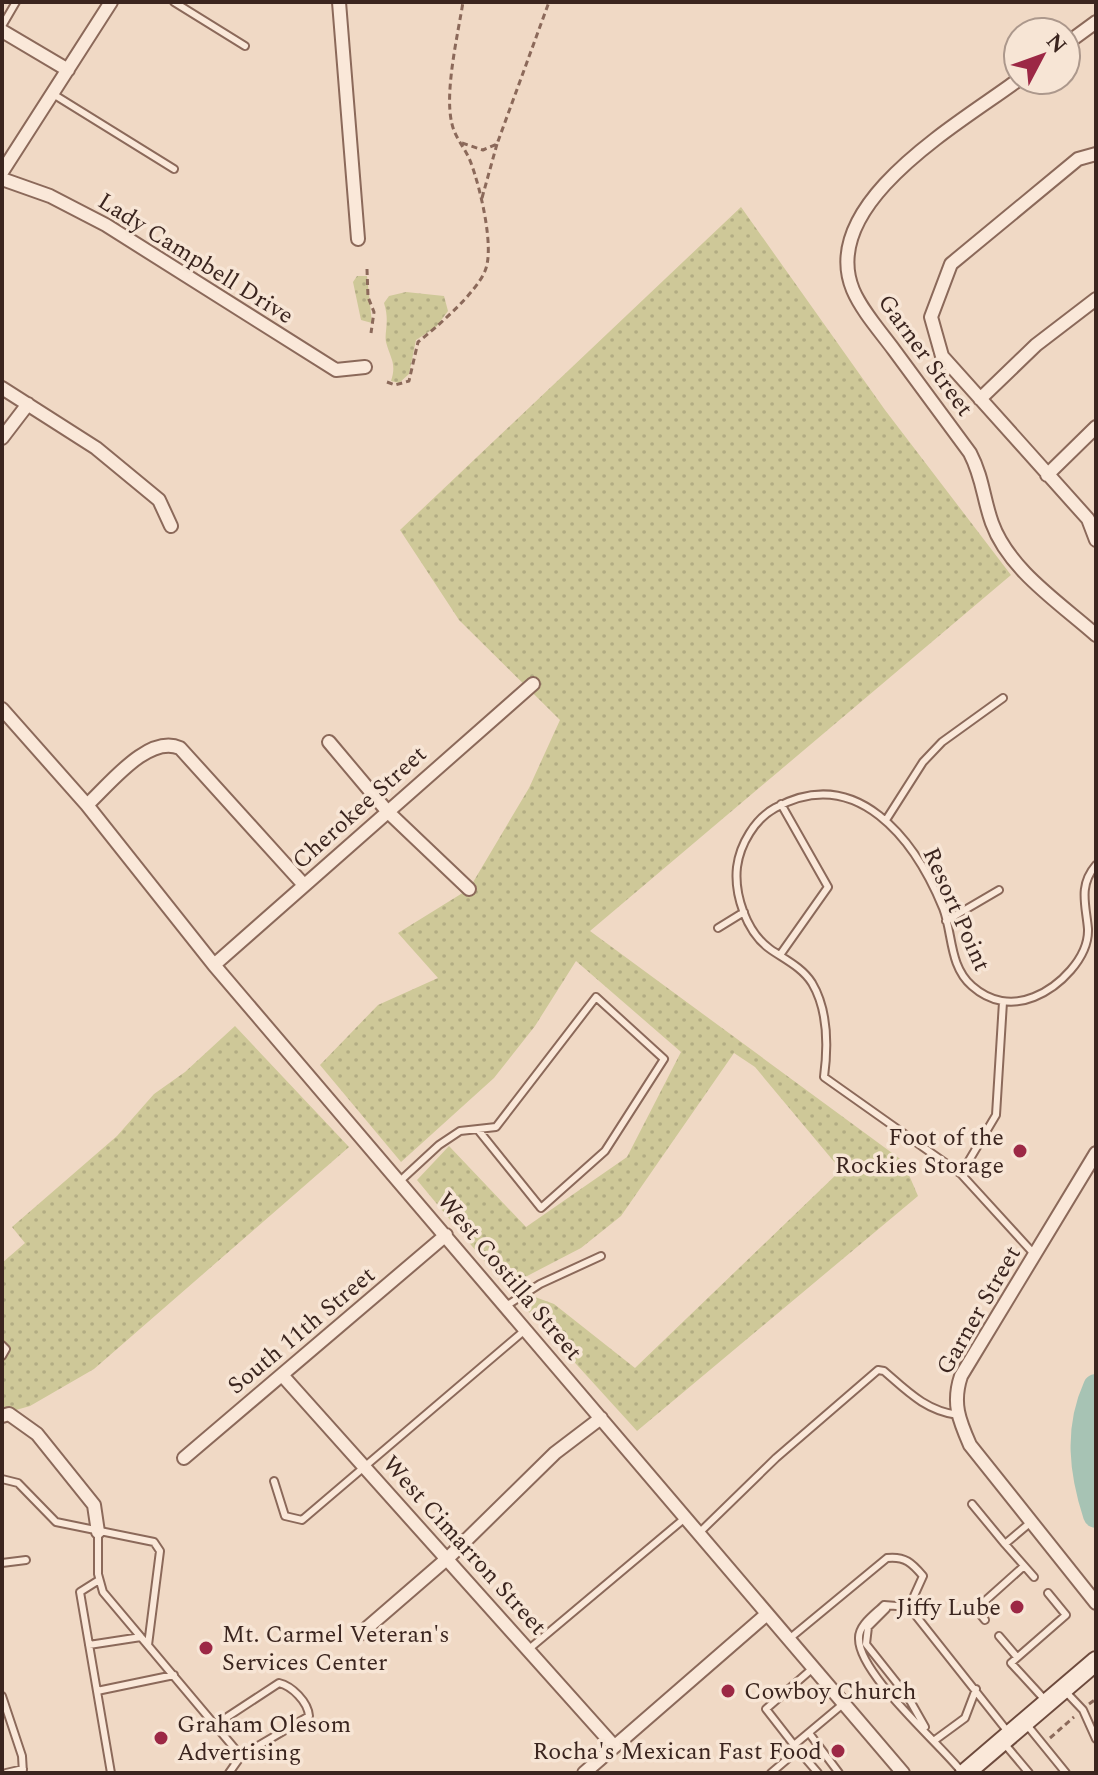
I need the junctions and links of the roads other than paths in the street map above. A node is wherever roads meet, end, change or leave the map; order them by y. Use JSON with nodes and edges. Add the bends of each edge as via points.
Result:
{"nodes":[{"id":1,"x":16,"y":2,"type":"edge"},
{"id":2,"x":111,"y":2,"type":"edge"},
{"id":3,"x":174,"y":2,"type":"edge"},
{"id":4,"x":339,"y":2,"type":"edge"},
{"id":5,"x":2,"y":28,"type":"edge"},
{"id":6,"x":245,"y":46,"type":"dead end"},
{"id":7,"x":68,"y":70,"type":"junction"},
{"id":8,"x":1002,"y":92,"type":"edge"},
{"id":9,"x":53,"y":94,"type":"junction"},
{"id":10,"x":1096,"y":154,"type":"edge"},
{"id":11,"x":174,"y":169,"type":"dead end"},
{"id":12,"x":2,"y":172,"type":"edge"},
{"id":13,"x":2,"y":179,"type":"edge"},
{"id":14,"x":358,"y":239,"type":"dead end"},
{"id":15,"x":1096,"y":299,"type":"edge"},
{"id":16,"x":365,"y":367,"type":"dead end"},
{"id":17,"x":2,"y":388,"type":"edge"},
{"id":18,"x":980,"y":399,"type":"junction"},
{"id":19,"x":28,"y":404,"type":"junction"},
{"id":20,"x":1096,"y":427,"type":"edge"},
{"id":21,"x":2,"y":438,"type":"edge"},
{"id":22,"x":1047,"y":475,"type":"junction"},
{"id":23,"x":171,"y":526,"type":"dead end"},
{"id":24,"x":1096,"y":540,"type":"edge"},
{"id":25,"x":1096,"y":635,"type":"edge"},
{"id":26,"x":533,"y":684,"type":"dead end"},
{"id":27,"x":1003,"y":698,"type":"dead end"},
{"id":28,"x":2,"y":709,"type":"edge"},
{"id":29,"x":329,"y":742,"type":"dead end"},
{"id":30,"x":781,"y":804,"type":"junction"},
{"id":31,"x":87,"y":805,"type":"junction"},
{"id":32,"x":387,"y":811,"type":"junction"},
{"id":33,"x":886,"y":820,"type":"junction"},
{"id":34,"x":1096,"y":865,"type":"edge"},
{"id":35,"x":304,"y":885,"type":"junction"},
{"id":36,"x":469,"y":889,"type":"dead end"},
{"id":37,"x":999,"y":890,"type":"dead end"},
{"id":38,"x":744,"y":912,"type":"junction"},
{"id":39,"x":946,"y":921,"type":"junction"},
{"id":40,"x":718,"y":928,"type":"dead end"},
{"id":41,"x":780,"y":955,"type":"junction"},
{"id":42,"x":214,"y":965,"type":"junction"},
{"id":43,"x":1003,"y":1002,"type":"junction"},
{"id":44,"x":479,"y":1131,"type":"junction"},
{"id":45,"x":1096,"y":1153,"type":"edge"},
{"id":46,"x":961,"y":1174,"type":"junction"},
{"id":47,"x":400,"y":1181,"type":"junction"},
{"id":48,"x":446,"y":1235,"type":"junction"},
{"id":49,"x":601,"y":1256,"type":"dead end"},
{"id":50,"x":1035,"y":1256,"type":"junction"},
{"id":51,"x":506,"y":1306,"type":"junction"},
{"id":52,"x":526,"y":1329,"type":"junction"},
{"id":53,"x":2,"y":1345,"type":"edge"},
{"id":54,"x":2,"y":1356,"type":"edge"},
{"id":55,"x":282,"y":1375,"type":"junction"},
{"id":56,"x":958,"y":1415,"type":"junction"},
{"id":57,"x":2,"y":1416,"type":"edge"},
{"id":58,"x":601,"y":1418,"type":"junction"},
{"id":59,"x":184,"y":1458,"type":"dead end"},
{"id":60,"x":363,"y":1465,"type":"junction"},
{"id":61,"x":2,"y":1479,"type":"edge"},
{"id":62,"x":274,"y":1481,"type":"dead end"},
{"id":63,"x":972,"y":1504,"type":"dead end"},
{"id":64,"x":685,"y":1518,"type":"junction"},
{"id":65,"x":1031,"y":1522,"type":"junction"},
{"id":66,"x":98,"y":1532,"type":"junction"},
{"id":67,"x":698,"y":1533,"type":"junction"},
{"id":68,"x":1005,"y":1544,"type":"junction"},
{"id":69,"x":449,"y":1557,"type":"junction"},
{"id":70,"x":26,"y":1560,"type":"dead end"},
{"id":71,"x":2,"y":1563,"type":"edge"},
{"id":72,"x":1024,"y":1566,"type":"junction"},
{"id":73,"x":1034,"y":1577,"type":"dead end"},
{"id":74,"x":99,"y":1580,"type":"junction"},
{"id":75,"x":1048,"y":1593,"type":"dead end"},
{"id":76,"x":1096,"y":1603,"type":"edge"},
{"id":77,"x":889,"y":1606,"type":"junction"},
{"id":78,"x":909,"y":1607,"type":"junction"},
{"id":79,"x":767,"y":1614,"type":"junction"},
{"id":80,"x":985,"y":1620,"type":"dead end"},
{"id":81,"x":360,"y":1634,"type":"dead end"},
{"id":82,"x":999,"y":1636,"type":"dead end"},
{"id":83,"x":141,"y":1637,"type":"junction"},
{"id":84,"x":789,"y":1639,"type":"junction"},
{"id":85,"x":89,"y":1645,"type":"junction"},
{"id":86,"x":148,"y":1645,"type":"junction"},
{"id":87,"x":529,"y":1649,"type":"junction"},
{"id":88,"x":1017,"y":1657,"type":"junction"},
{"id":89,"x":1096,"y":1661,"type":"edge"},
{"id":90,"x":813,"y":1668,"type":"junction"},
{"id":91,"x":174,"y":1675,"type":"junction"},
{"id":92,"x":976,"y":1689,"type":"junction"},
{"id":93,"x":1063,"y":1690,"type":"junction"},
{"id":94,"x":97,"y":1691,"type":"junction"},
{"id":95,"x":2,"y":1696,"type":"edge"},
{"id":96,"x":1047,"y":1703,"type":"junction"},
{"id":97,"x":844,"y":1704,"type":"junction"},
{"id":98,"x":1096,"y":1714,"type":"edge"},
{"id":99,"x":1088,"y":1720,"type":"junction"},
{"id":100,"x":1025,"y":1722,"type":"junction"},
{"id":101,"x":215,"y":1725,"type":"junction"},
{"id":102,"x":926,"y":1730,"type":"junction"},
{"id":103,"x":809,"y":1733,"type":"junction"},
{"id":104,"x":1006,"y":1738,"type":"junction"},
{"id":105,"x":1096,"y":1739,"type":"edge"},
{"id":106,"x":935,"y":1740,"type":"junction"},
{"id":107,"x":614,"y":1746,"type":"junction"},
{"id":108,"x":796,"y":1748,"type":"junction"},
{"id":109,"x":241,"y":1756,"type":"junction"},
{"id":110,"x":23,"y":1771,"type":"edge"},
{"id":111,"x":6,"y":1773,"type":"edge"},
{"id":112,"x":111,"y":1773,"type":"edge"},
{"id":113,"x":229,"y":1773,"type":"edge"},
{"id":114,"x":584,"y":1773,"type":"edge"},
{"id":115,"x":771,"y":1773,"type":"edge"},
{"id":116,"x":818,"y":1773,"type":"edge"},
{"id":117,"x":839,"y":1773,"type":"edge"},
{"id":118,"x":903,"y":1773,"type":"edge"},
{"id":119,"x":964,"y":1773,"type":"edge"},
{"id":120,"x":1029,"y":1773,"type":"edge"},
{"id":121,"x":1066,"y":1773,"type":"edge"}],
"edges":[{"from":1,"to":5,"type":"lane"},
{"from":2,"to":7,"type":"street"},
{"from":3,"to":6,"type":"lane"},
{"from":4,"to":14,"type":"street"},
{"from":5,"to":7,"type":"street"},
{"from":7,"to":9,"type":"street"},
{"from":8,"to":25,"type":"street","name":"Garner Street","via":[[882,184],[864,208],[847,259],[852,288],[970,453],[983,478],[993,524],[1015,562]]},
{"from":9,"to":11,"type":"lane"},
{"from":9,"to":12,"type":"street"},
{"from":10,"to":18,"type":"street","via":[[1078,159],[951,264],[931,317],[932,331],[942,356]]},
{"from":13,"to":16,"type":"street","name":"Lady Campbell Drive","via":[[106,225],[336,370]]},
{"from":15,"to":18,"type":"street","via":[[1036,345]]},
{"from":17,"to":19,"type":"street"},
{"from":18,"to":22,"type":"street"},
{"from":19,"to":21,"type":"street"},
{"from":19,"to":23,"type":"street","via":[[96,448],[159,500]]},
{"from":20,"to":22,"type":"street"},
{"from":22,"to":24,"type":"street","via":[[1088,519]]},
{"from":26,"to":32,"type":"street","name":"Cherokee Street"},
{"from":27,"to":33,"type":"lane","via":[[942,742]]},
{"from":28,"to":31,"type":"street","name":"West Costilla Street"},
{"from":29,"to":32,"type":"street"},
{"from":30,"to":33,"type":"lane","name":"Resort Point","via":[[838,795]]},
{"from":30,"to":38,"type":"lane","via":[[757,823],[741,850],[737,884]]},
{"from":30,"to":41,"type":"lane","via":[[828,887]]},
{"from":31,"to":35,"type":"street","via":[[144,754],[170,744],[180,748]]},
{"from":31,"to":42,"type":"street","name":"West Costilla Street"},
{"from":32,"to":35,"type":"street","name":"Cherokee Street"},
{"from":32,"to":36,"type":"street"},
{"from":33,"to":39,"type":"lane","name":"Resort Point","via":[[913,850]]},
{"from":34,"to":43,"type":"lane","via":[[1084,890],[1087,940],[1076,963],[1034,997]]},
{"from":35,"to":42,"type":"street","name":"Cherokee Street"},
{"from":37,"to":39,"type":"lane"},
{"from":38,"to":40,"type":"lane"},
{"from":38,"to":41,"type":"lane","via":[[766,947]]},
{"from":39,"to":43,"type":"lane","name":"Resort Point","via":[[959,970],[971,986]]},
{"from":41,"to":46,"type":"lane","via":[[802,971],[822,1003],[824,1077]]},
{"from":42,"to":47,"type":"street","name":"West Costilla Street"},
{"from":43,"to":46,"type":"lane","via":[[996,1115]]},
{"from":44,"to":44,"type":"lane","via":[[496,1127],[513,1110],[596,997],[664,1059],[605,1151],[541,1208]]},
{"from":44,"to":47,"type":"lane","via":[[460,1131]]},
{"from":45,"to":50,"type":"street","name":"Garner Street"},
{"from":46,"to":50,"type":"lane"},
{"from":47,"to":48,"type":"street","name":"West Costilla Street"},
{"from":48,"to":51,"type":"street","name":"West Costilla Street"},
{"from":48,"to":55,"type":"street","name":"South 11th Street"},
{"from":49,"to":51,"type":"lane"},
{"from":50,"to":56,"type":"street","name":"Garner Street","via":[[961,1376],[954,1396]]},
{"from":51,"to":52,"type":"street","name":"West Costilla Street"},
{"from":52,"to":58,"type":"street","name":"West Costilla Street"},
{"from":52,"to":60,"type":"lane"},
{"from":53,"to":54,"type":"lane"},
{"from":55,"to":59,"type":"street","name":"South 11th Street"},
{"from":55,"to":60,"type":"street","name":"West Cimarron Street"},
{"from":56,"to":65,"type":"street","name":"Garner Street","via":[[970,1445]]},
{"from":56,"to":67,"type":"lane","via":[[919,1402],[878,1370]]},
{"from":57,"to":66,"type":"street","via":[[9,1414],[37,1434],[94,1505]]},
{"from":58,"to":64,"type":"street","name":"West Costilla Street"},
{"from":58,"to":69,"type":"street","via":[[555,1453]]},
{"from":60,"to":62,"type":"lane","via":[[302,1520],[285,1516]]},
{"from":60,"to":69,"type":"street","name":"West Cimarron Street"},
{"from":61,"to":66,"type":"lane","via":[[18,1483],[56,1522]]},
{"from":63,"to":68,"type":"lane"},
{"from":64,"to":67,"type":"street","name":"West Costilla Street"},
{"from":64,"to":87,"type":"lane"},
{"from":65,"to":68,"type":"lane"},
{"from":65,"to":76,"type":"street","name":"Garner Street"},
{"from":66,"to":74,"type":"lane"},
{"from":66,"to":86,"type":"lane","via":[[145,1538],[160,1551]]},
{"from":67,"to":79,"type":"street","name":"West Costilla Street"},
{"from":68,"to":72,"type":"lane"},
{"from":69,"to":81,"type":"street"},
{"from":69,"to":87,"type":"street","name":"West Cimarron Street"},
{"from":70,"to":71,"type":"lane"},
{"from":72,"to":73,"type":"lane"},
{"from":72,"to":80,"type":"lane","via":[[976,1609]]},
{"from":74,"to":83,"type":"lane"},
{"from":74,"to":85,"type":"lane","via":[[80,1592]]},
{"from":75,"to":88,"type":"lane","via":[[1066,1615]]},
{"from":77,"to":78,"type":"lane"},
{"from":77,"to":102,"type":"lane","via":[[868,1627],[866,1644],[908,1697]]},
{"from":77,"to":102,"type":"lane","via":[[863,1625],[859,1639],[881,1682]]},
{"from":78,"to":84,"type":"lane","via":[[923,1576],[913,1563],[887,1558]]},
{"from":78,"to":92,"type":"lane"},
{"from":79,"to":84,"type":"street","name":"West Costilla Street"},
{"from":79,"to":107,"type":"street"},
{"from":82,"to":88,"type":"lane"},
{"from":83,"to":85,"type":"lane"},
{"from":83,"to":86,"type":"lane"},
{"from":84,"to":90,"type":"street","name":"West Costilla Street"},
{"from":85,"to":94,"type":"lane"},
{"from":86,"to":91,"type":"lane"},
{"from":87,"to":107,"type":"street","name":"West Cimarron Street"},
{"from":88,"to":96,"type":"lane","via":[[1011,1663]]},
{"from":89,"to":93,"type":"main road"},
{"from":90,"to":97,"type":"street","name":"West Costilla Street"},
{"from":90,"to":108,"type":"lane","via":[[766,1709]]},
{"from":91,"to":94,"type":"lane"},
{"from":91,"to":101,"type":"lane"},
{"from":92,"to":104,"type":"lane"},
{"from":92,"to":106,"type":"lane","via":[[965,1718]]},
{"from":93,"to":96,"type":"main road"},
{"from":93,"to":99,"type":"lane"},
{"from":94,"to":112,"type":"lane"},
{"from":95,"to":110,"type":"lane"},
{"from":96,"to":100,"type":"main road"},
{"from":97,"to":103,"type":"lane"},
{"from":97,"to":118,"type":"street","name":"West Costilla Street"},
{"from":98,"to":99,"type":"lane"},
{"from":99,"to":105,"type":"lane"},
{"from":100,"to":104,"type":"main road"},
{"from":100,"to":121,"type":"lane"},
{"from":101,"to":109,"type":"lane"},
{"from":101,"to":109,"type":"lane","via":[[279,1683],[289,1686],[309,1709],[309,1716]]},
{"from":102,"to":106,"type":"lane"},
{"from":103,"to":108,"type":"lane"},
{"from":103,"to":117,"type":"lane"},
{"from":104,"to":119,"type":"main road"},
{"from":104,"to":120,"type":"lane"},
{"from":106,"to":119,"type":"lane"},
{"from":107,"to":114,"type":"street"},
{"from":108,"to":115,"type":"lane"},
{"from":108,"to":116,"type":"lane"},
{"from":109,"to":113,"type":"lane"},
{"from":110,"to":111,"type":"lane"}]}
